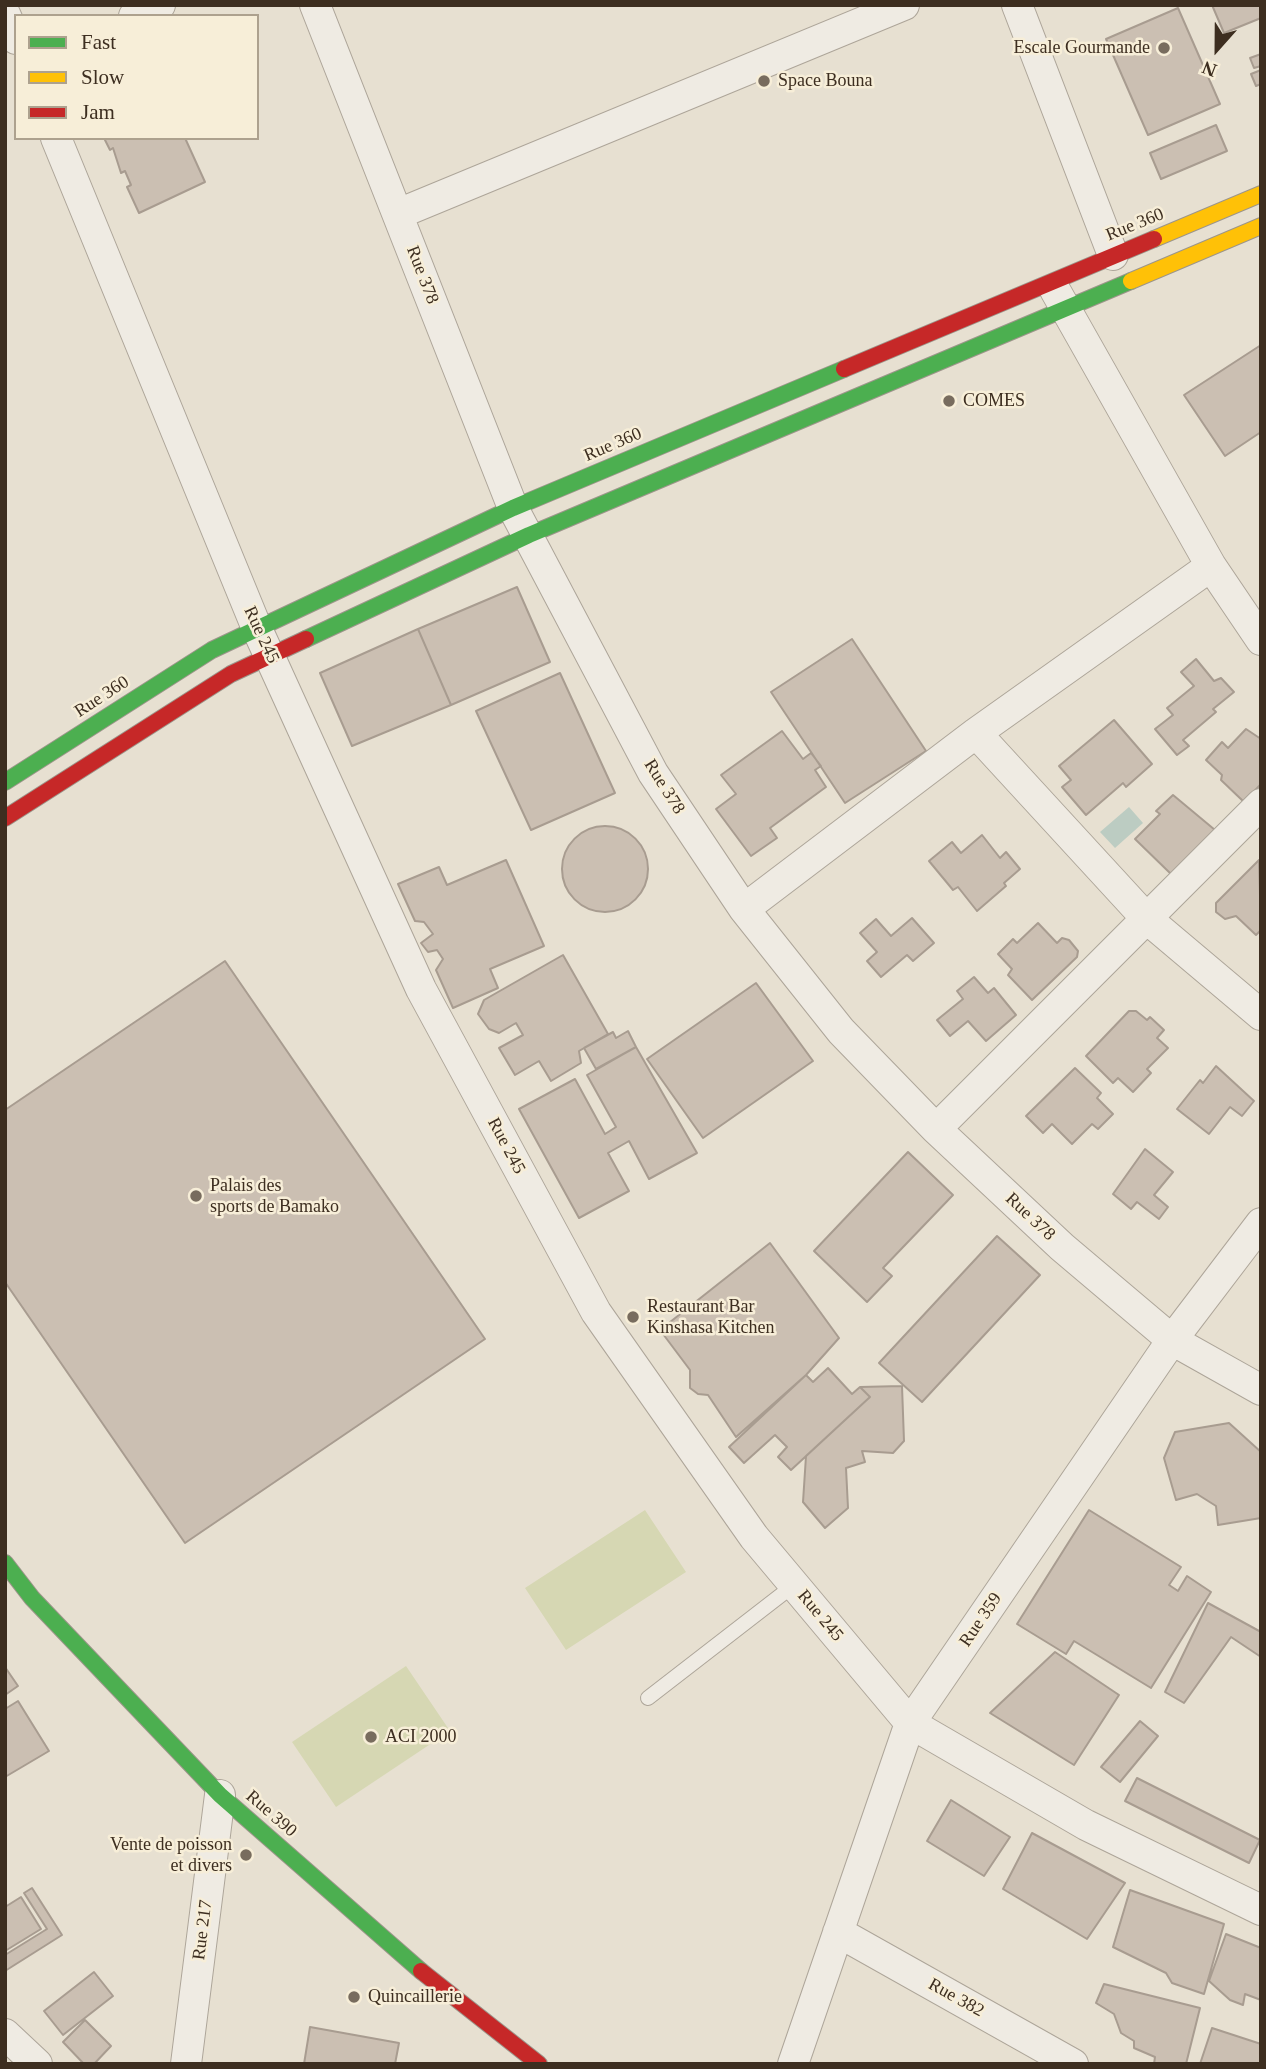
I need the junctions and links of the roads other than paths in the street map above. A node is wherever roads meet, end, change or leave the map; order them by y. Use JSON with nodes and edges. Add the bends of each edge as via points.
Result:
{"nodes":[{"id":1,"x":160,"y":5,"type":"edge"},
{"id":2,"x":315,"y":5,"type":"edge"},
{"id":3,"x":904,"y":5,"type":"edge"},
{"id":4,"x":1017,"y":5,"type":"edge"},
{"id":5,"x":5,"y":14,"type":"edge"},
{"id":6,"x":139,"y":14,"type":"edge"},
{"id":7,"x":14,"y":34,"type":"edge"},
{"id":8,"x":57,"y":140,"type":"edge"},
{"id":9,"x":1261,"y":194,"type":"edge"},
{"id":10,"x":398,"y":214,"type":"junction"},
{"id":11,"x":1261,"y":226,"type":"edge"},
{"id":12,"x":1113,"y":255,"type":"junction"},
{"id":13,"x":1051,"y":281,"type":"junction"},
{"id":14,"x":1063,"y":308,"type":"junction"},
{"id":15,"x":513,"y":508,"type":"junction"},
{"id":16,"x":529,"y":535,"type":"junction"},
{"id":17,"x":1211,"y":566,"type":"junction"},
{"id":18,"x":1261,"y":640,"type":"edge"},
{"id":19,"x":265,"y":643,"type":"junction"},
{"id":20,"x":976,"y":733,"type":"junction"},
{"id":21,"x":5,"y":782,"type":"edge"},
{"id":22,"x":1261,"y":804,"type":"edge"},
{"id":23,"x":5,"y":818,"type":"edge"},
{"id":24,"x":744,"y":909,"type":"junction"},
{"id":25,"x":1146,"y":918,"type":"junction"},
{"id":26,"x":1261,"y":1015,"type":"edge"},
{"id":27,"x":936,"y":1129,"type":"junction"},
{"id":28,"x":1261,"y":1223,"type":"edge"},
{"id":29,"x":1172,"y":1340,"type":"junction"},
{"id":30,"x":1261,"y":1390,"type":"edge"},
{"id":31,"x":5,"y":1563,"type":"edge"},
{"id":32,"x":794,"y":1585,"type":"junction"},
{"id":33,"x":648,"y":1698,"type":"dead end"},
{"id":34,"x":910,"y":1723,"type":"junction"},
{"id":35,"x":220,"y":1795,"type":"junction"},
{"id":36,"x":1261,"y":1910,"type":"edge"},
{"id":37,"x":838,"y":1932,"type":"junction"},
{"id":38,"x":5,"y":2034,"type":"edge"},
{"id":39,"x":37,"y":2064,"type":"edge"},
{"id":40,"x":186,"y":2064,"type":"edge"},
{"id":41,"x":539,"y":2064,"type":"edge"},
{"id":42,"x":793,"y":2064,"type":"edge"},
{"id":43,"x":1073,"y":2064,"type":"edge"}],
"edges":[{"from":1,"to":6,"type":"street"},
{"from":2,"to":10,"type":"street","name":"Rue 378"},
{"from":3,"to":10,"type":"street"},
{"from":4,"to":12,"type":"street"},
{"from":5,"to":7,"type":"street"},
{"from":8,"to":19,"type":"street","name":"Rue 245"},
{"from":9,"to":12,"type":"main road","name":"Rue 360"},
{"from":10,"to":15,"type":"street","name":"Rue 378"},
{"from":11,"to":14,"type":"main road"},
{"from":12,"to":13,"type":"main road","name":"Rue 360"},
{"from":13,"to":14,"type":"street"},
{"from":13,"to":15,"type":"main road","name":"Rue 360"},
{"from":14,"to":16,"type":"main road"},
{"from":14,"to":17,"type":"street"},
{"from":15,"to":16,"type":"street","name":"Rue 378"},
{"from":15,"to":19,"type":"main road","name":"Rue 360"},
{"from":16,"to":19,"type":"main road"},
{"from":16,"to":24,"type":"street","name":"Rue 378","via":[[653,773]]},
{"from":17,"to":18,"type":"street"},
{"from":17,"to":20,"type":"street"},
{"from":19,"to":21,"type":"main road","name":"Rue 360","via":[[212,650]]},
{"from":19,"to":23,"type":"main road","via":[[231,674]]},
{"from":19,"to":32,"type":"street","name":"Rue 245","via":[[421,989],[596,1312],[754,1537]]},
{"from":20,"to":24,"type":"street"},
{"from":20,"to":25,"type":"street"},
{"from":22,"to":25,"type":"street"},
{"from":24,"to":27,"type":"street","name":"Rue 378","via":[[841,1031]]},
{"from":25,"to":26,"type":"street"},
{"from":25,"to":27,"type":"street"},
{"from":27,"to":29,"type":"street","name":"Rue 378","via":[[1062,1247]]},
{"from":28,"to":29,"type":"street","name":"Rue 359"},
{"from":29,"to":30,"type":"street","name":"Rue 378"},
{"from":29,"to":34,"type":"street","name":"Rue 359"},
{"from":31,"to":35,"type":"main road","name":"Rue 390","via":[[32,1598]]},
{"from":32,"to":33,"type":"lane"},
{"from":32,"to":34,"type":"street","name":"Rue 245"},
{"from":34,"to":36,"type":"street","name":"Rue 245","via":[[1086,1825]]},
{"from":34,"to":37,"type":"street","name":"Rue 359"},
{"from":35,"to":40,"type":"street","name":"Rue 217"},
{"from":35,"to":41,"type":"main road","name":"Rue 390","via":[[455,2001]]},
{"from":37,"to":42,"type":"street","name":"Rue 359"},
{"from":37,"to":43,"type":"street","name":"Rue 382"},
{"from":38,"to":39,"type":"street"}]}
